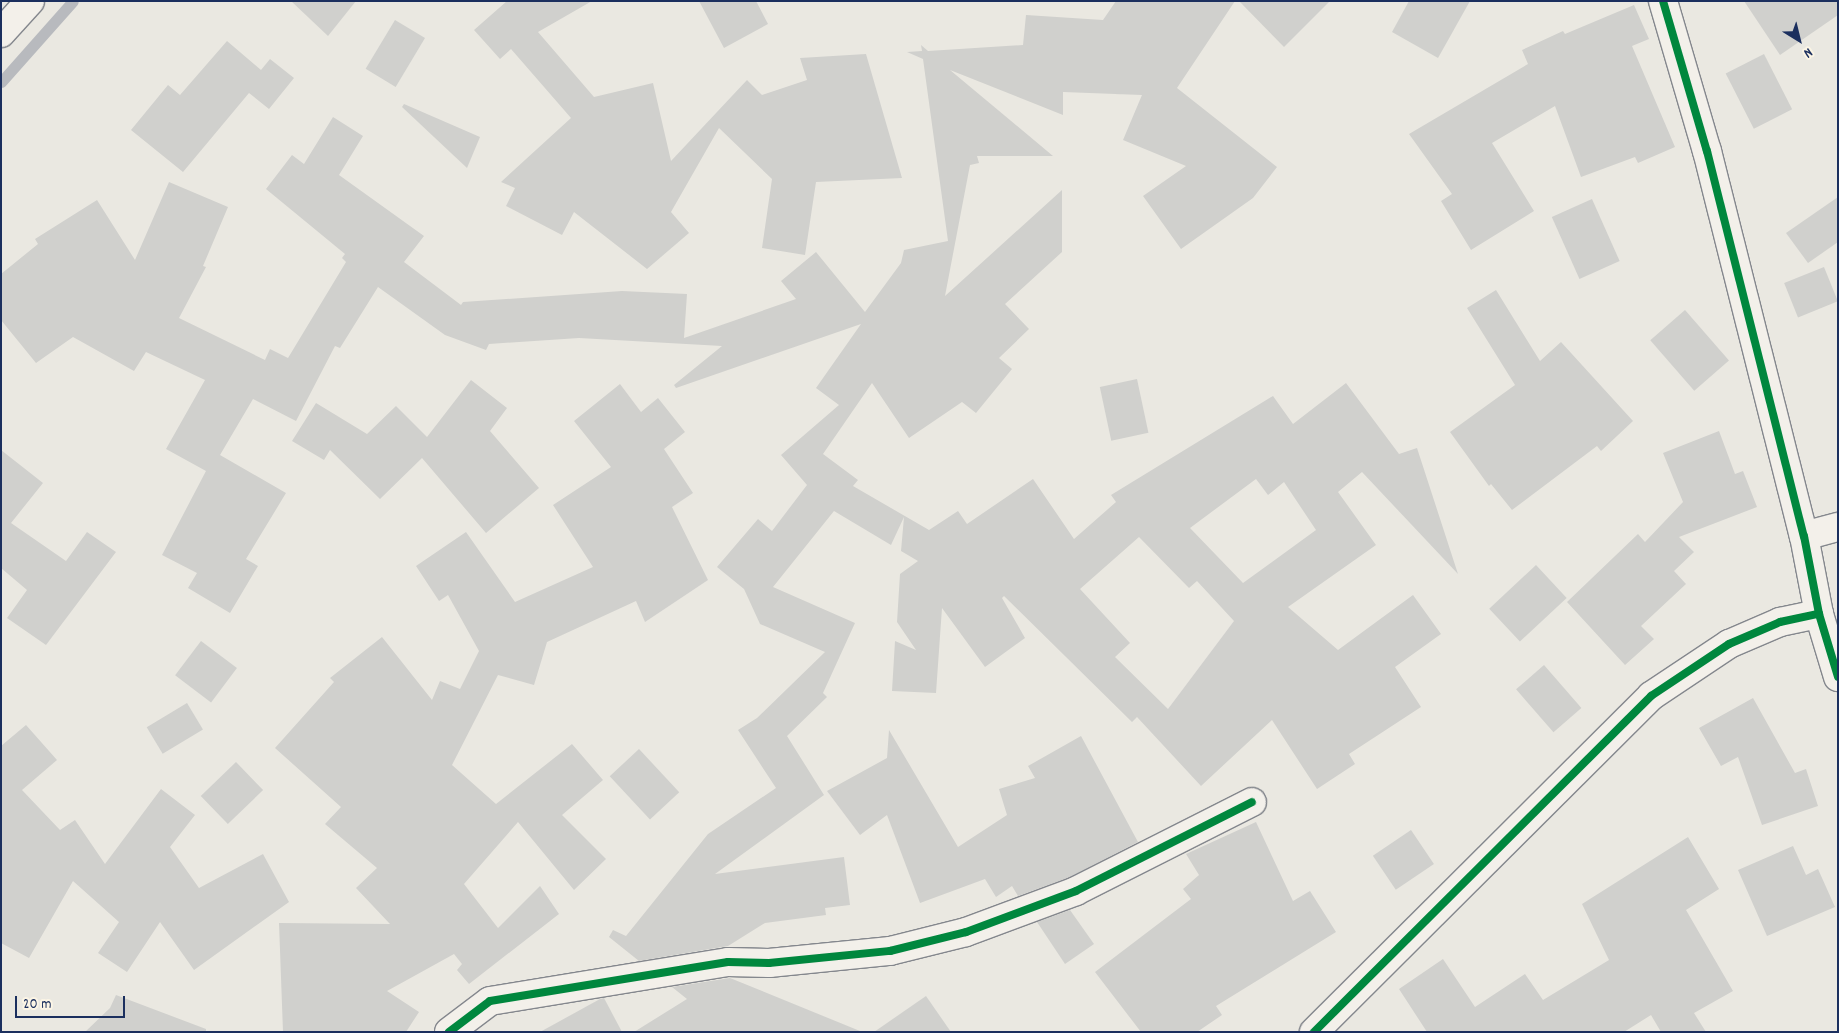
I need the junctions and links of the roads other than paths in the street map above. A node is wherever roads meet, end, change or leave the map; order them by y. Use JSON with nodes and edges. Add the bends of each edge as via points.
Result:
{"nodes":[{"id":1,"x":30,"y":1,"type":"edge"},
{"id":2,"x":1663,"y":1,"type":"edge"},
{"id":3,"x":1,"y":33,"type":"edge"},
{"id":4,"x":1838,"y":527,"type":"edge"},
{"id":5,"x":1804,"y":536,"type":"junction"},
{"id":6,"x":1819,"y":614,"type":"junction"},
{"id":7,"x":1838,"y":677,"type":"edge"},
{"id":8,"x":1252,"y":802,"type":"dead end"},
{"id":9,"x":449,"y":1032,"type":"edge"},
{"id":10,"x":1314,"y":1032,"type":"edge"}],
"edges":[{"from":1,"to":3,"type":"street"},
{"from":2,"to":5,"type":"street","via":[[1707,152]]},
{"from":4,"to":5,"type":"street"},
{"from":5,"to":6,"type":"street"},
{"from":6,"to":7,"type":"street"},
{"from":6,"to":10,"type":"street","via":[[1780,622],[1729,644],[1651,696]]},
{"from":8,"to":9,"type":"street","via":[[1076,891],[966,932],[890,951],[768,963],[718,963],[490,1001]]}]}
